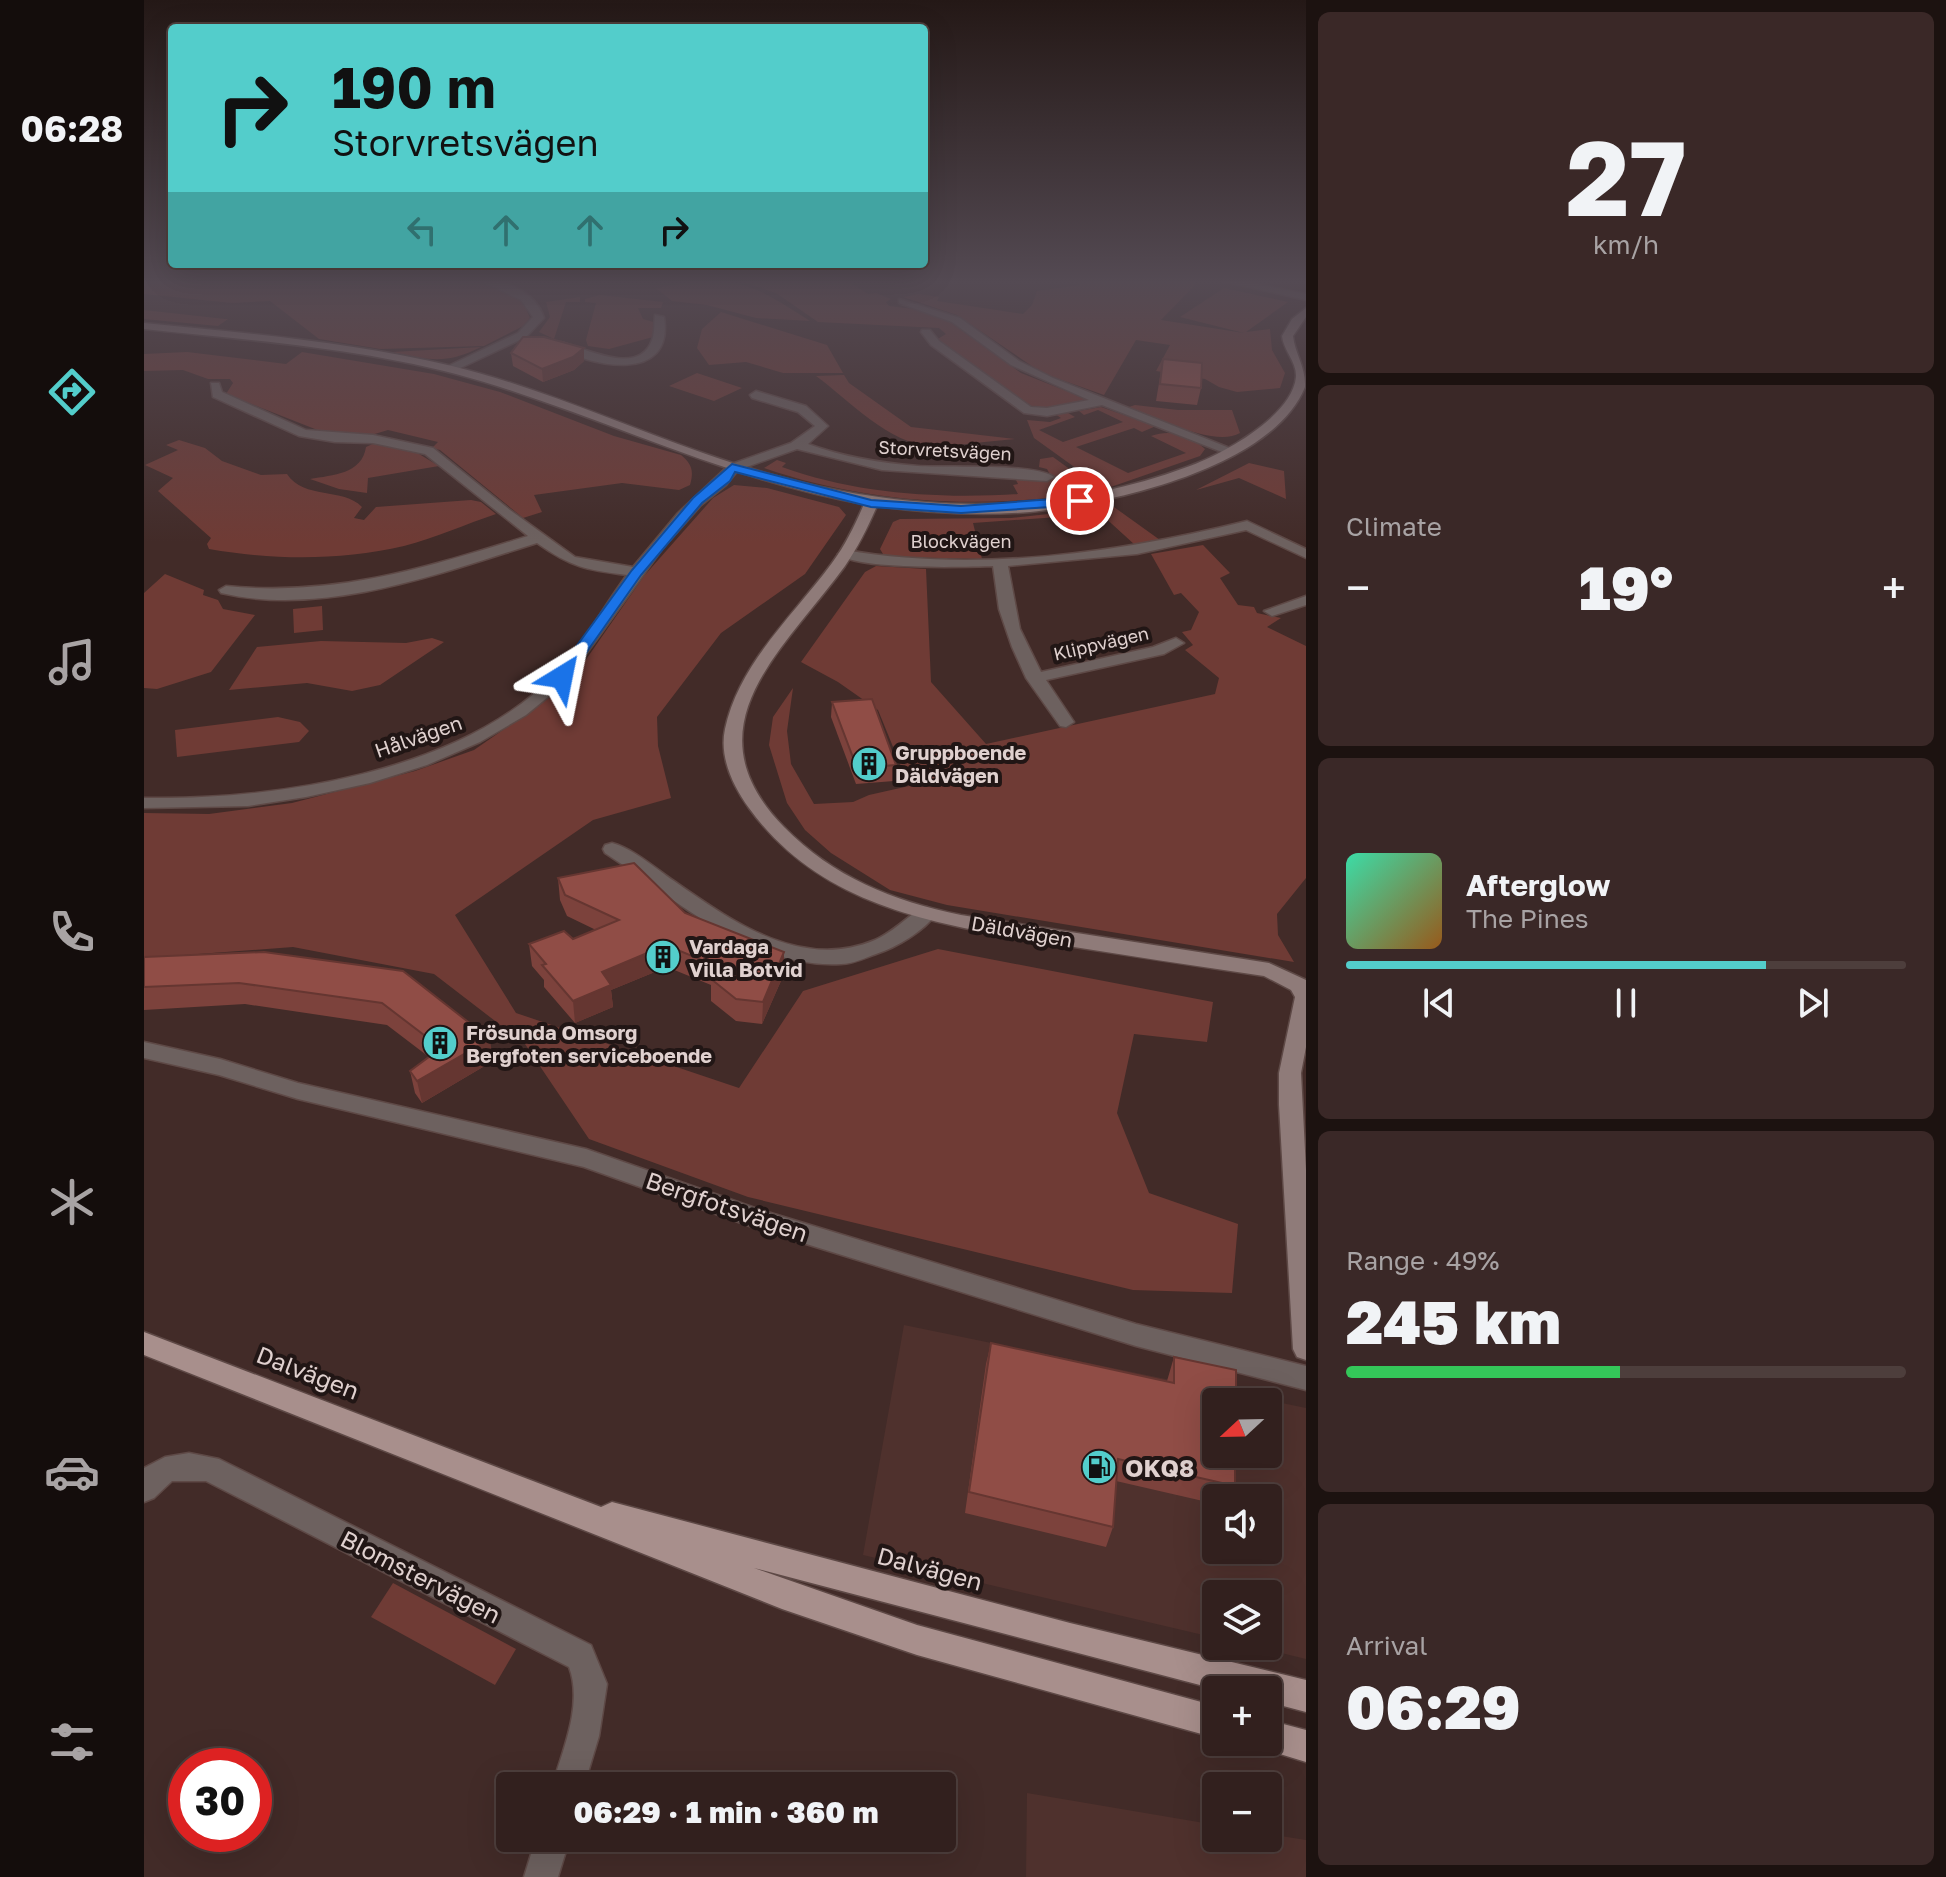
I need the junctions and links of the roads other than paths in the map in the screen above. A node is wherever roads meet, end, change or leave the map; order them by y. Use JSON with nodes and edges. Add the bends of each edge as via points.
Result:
{"nodes":[{"id":1,"x":442,"y":368,"type":"edge"},
{"id":2,"x":454,"y":368,"type":"edge"},
{"id":3,"x":969,"y":368,"type":"edge"},
{"id":4,"x":1023,"y":368,"type":"edge"},
{"id":5,"x":1300,"y":368,"type":"edge"},
{"id":6,"x":450,"y":369,"type":"junction"},
{"id":7,"x":215,"y":385,"type":"dead end"},
{"id":8,"x":756,"y":395,"type":"dead end"},
{"id":9,"x":1102,"y":401,"type":"junction"},
{"id":10,"x":796,"y":444,"type":"junction"},
{"id":11,"x":1231,"y":451,"type":"junction"},
{"id":12,"x":732,"y":468,"type":"junction"},
{"id":13,"x":1047,"y":477,"type":"dead end"},
{"id":14,"x":871,"y":504,"type":"junction"},
{"id":15,"x":537,"y":538,"type":"junction"},
{"id":16,"x":845,"y":554,"type":"junction"},
{"id":17,"x":1306,"y":554,"type":"edge"},
{"id":18,"x":1000,"y":563,"type":"junction"},
{"id":19,"x":636,"y":572,"type":"junction"},
{"id":20,"x":226,"y":590,"type":"dead end"},
{"id":21,"x":1306,"y":600,"type":"edge"},
{"id":22,"x":1272,"y":611,"type":"dead end"},
{"id":23,"x":1176,"y":643,"type":"dead end"},
{"id":24,"x":1034,"y":678,"type":"junction"},
{"id":25,"x":1066,"y":722,"type":"dead end"},
{"id":26,"x":144,"y":803,"type":"edge"},
{"id":27,"x":612,"y":849,"type":"dead end"},
{"id":28,"x":927,"y":913,"type":"junction"},
{"id":29,"x":1302,"y":984,"type":"edge"},
{"id":30,"x":144,"y":1050,"type":"edge"},
{"id":31,"x":144,"y":1343,"type":"edge"},
{"id":32,"x":1306,"y":1349,"type":"edge"},
{"id":33,"x":1306,"y":1378,"type":"edge"},
{"id":34,"x":144,"y":1489,"type":"edge"},
{"id":35,"x":539,"y":1496,"type":"junction"},
{"id":36,"x":1306,"y":1696,"type":"edge"},
{"id":37,"x":1202,"y":1718,"type":"edge"},
{"id":38,"x":1282,"y":1740,"type":"edge"},
{"id":39,"x":1306,"y":1746,"type":"edge"},
{"id":40,"x":572,"y":1772,"type":"edge"},
{"id":41,"x":549,"y":1852,"type":"edge"},
{"id":42,"x":541,"y":1877,"type":"edge"}],
"edges":[{"from":1,"to":6,"type":"street"},
{"from":2,"to":6,"type":"street"},
{"from":3,"to":9,"type":"street","via":[[1028,410],[1047,412]]},
{"from":4,"to":9,"type":"street"},
{"from":5,"to":11,"type":"street","via":[[1303,380],[1294,397],[1257,435]]},
{"from":6,"to":12,"type":"street"},
{"from":7,"to":15,"type":"street","via":[[217,394],[303,433],[429,451]]},
{"from":8,"to":10,"type":"street","via":[[802,409],[822,426]]},
{"from":9,"to":11,"type":"street"},
{"from":10,"to":12,"type":"street"},
{"from":10,"to":13,"type":"street","name":"Storvretsvägen","via":[[910,469]]},
{"from":11,"to":14,"type":"street","via":[[1151,484],[1059,504],[961,509]]},
{"from":12,"to":14,"type":"street"},
{"from":12,"to":19,"type":"street","name":"Hålvägen"},
{"from":14,"to":16,"type":"street","name":"Däldvägen"},
{"from":15,"to":19,"type":"street","via":[[570,560]]},
{"from":15,"to":20,"type":"street","via":[[366,586],[294,595]]},
{"from":16,"to":18,"type":"street","name":"Blockvägen","via":[[886,561]]},
{"from":16,"to":28,"type":"street","name":"Däldvägen","via":[[742,698],[732,733],[734,759],[760,812],[804,854],[849,886]]},
{"from":17,"to":18,"type":"street","name":"Blockvägen","via":[[1247,525],[1126,552]]},
{"from":18,"to":24,"type":"street","name":"Klippvägen","via":[[1009,625]]},
{"from":19,"to":26,"type":"street","name":"Hålvägen","via":[[562,677],[472,742],[307,793],[209,806]]},
{"from":21,"to":22,"type":"street"},
{"from":23,"to":24,"type":"street","name":"Klippvägen"},
{"from":24,"to":25,"type":"street","name":"Klippvägen"},
{"from":27,"to":28,"type":"street","via":[[719,921],[799,957],[868,952],[906,933]]},
{"from":28,"to":29,"type":"street","name":"Däldvägen","via":[[1269,970]]},
{"from":29,"to":32,"type":"street","name":"Däldvägen","via":[[1304,1011],[1290,1073],[1290,1105]]},
{"from":30,"to":33,"type":"street","name":"Bergfotsvägen","via":[[586,1158],[761,1220],[1079,1318]]},
{"from":31,"to":35,"type":"main road","name":"Dalvägen"},
{"from":34,"to":40,"type":"street","name":"Blomstervägen","via":[[163,1468],[209,1468],[580,1656],[591,1684]]},
{"from":35,"to":36,"type":"main road","name":"Dalvägen"},
{"from":35,"to":37,"type":"main road","name":"Dalvägen","via":[[782,1594],[917,1640]]},
{"from":38,"to":39,"type":"main road"},
{"from":41,"to":42,"type":"street"}]}
